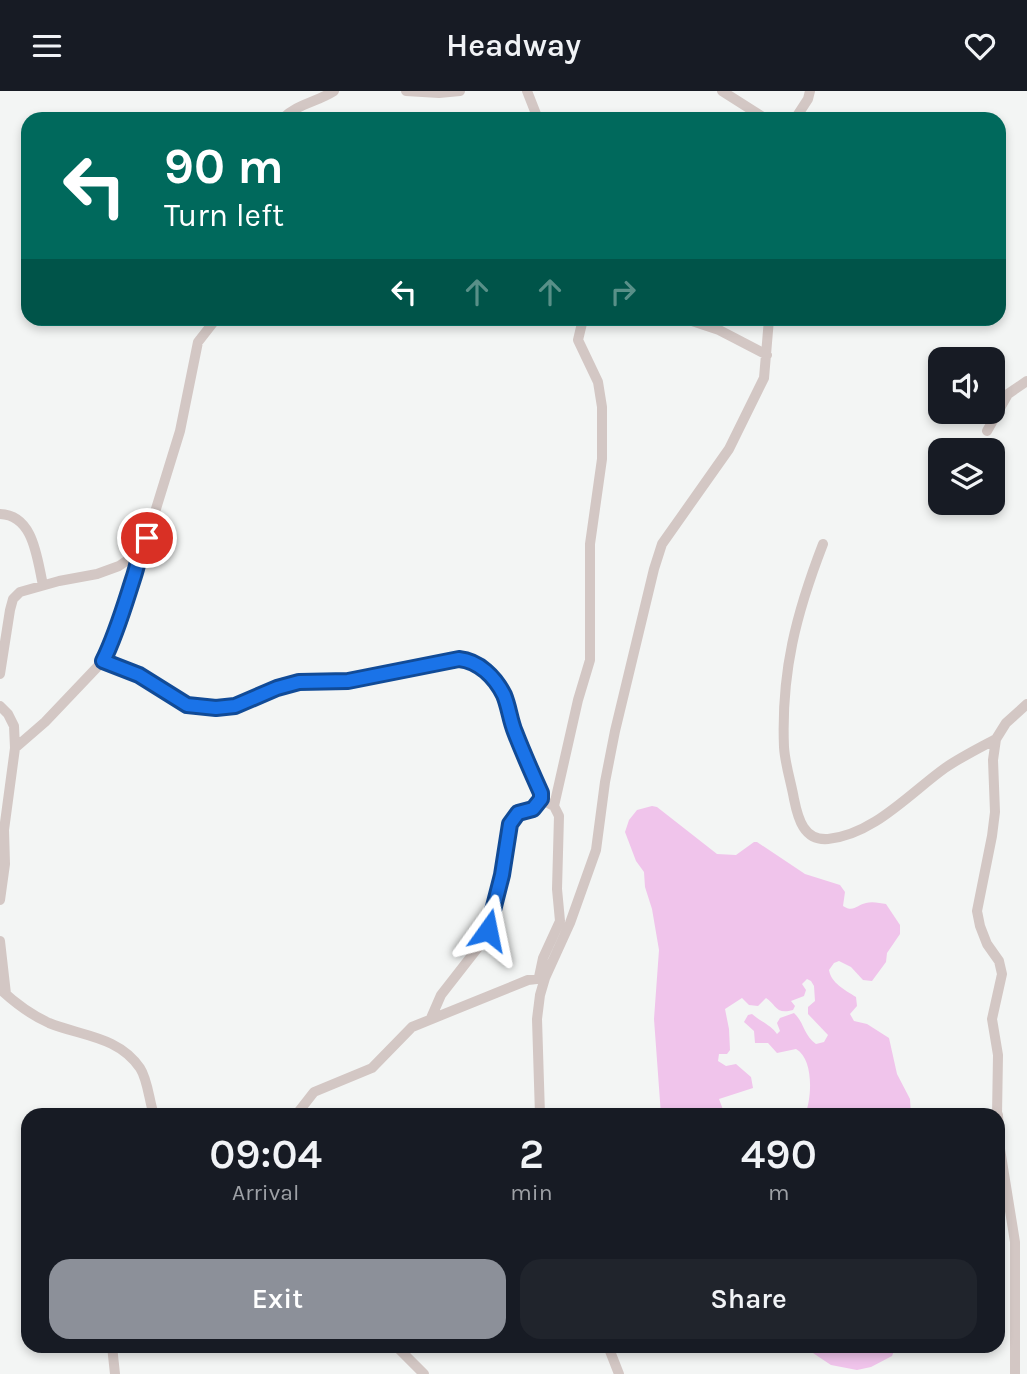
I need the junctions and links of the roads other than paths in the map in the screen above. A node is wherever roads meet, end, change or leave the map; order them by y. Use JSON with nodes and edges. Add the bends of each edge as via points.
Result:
{"nodes":[{"id":1,"x":334,"y":91,"type":"edge"},
{"id":2,"x":406,"y":91,"type":"edge"},
{"id":3,"x":460,"y":91,"type":"edge"},
{"id":4,"x":527,"y":91,"type":"edge"},
{"id":5,"x":722,"y":91,"type":"edge"},
{"id":6,"x":810,"y":91,"type":"edge"},
{"id":7,"x":440,"y":92,"type":"edge"},
{"id":8,"x":292,"y":112,"type":"edge"},
{"id":9,"x":535,"y":112,"type":"edge"},
{"id":10,"x":755,"y":112,"type":"edge"},
{"id":11,"x":800,"y":112,"type":"edge"},
{"id":12,"x":211,"y":326,"type":"edge"},
{"id":13,"x":581,"y":326,"type":"edge"},
{"id":14,"x":707,"y":326,"type":"edge"},
{"id":15,"x":768,"y":326,"type":"edge"},
{"id":16,"x":767,"y":355,"type":"junction"},
{"id":17,"x":1027,"y":381,"type":"edge"},
{"id":18,"x":987,"y":431,"type":"dead end"},
{"id":19,"x":0,"y":514,"type":"edge"},
{"id":20,"x":823,"y":544,"type":"dead end"},
{"id":21,"x":141,"y":548,"type":"junction"},
{"id":22,"x":43,"y":585,"type":"junction"},
{"id":23,"x":103,"y":661,"type":"junction"},
{"id":24,"x":0,"y":674,"type":"edge"},
{"id":25,"x":1027,"y":704,"type":"edge"},
{"id":26,"x":0,"y":705,"type":"edge"},
{"id":27,"x":996,"y":739,"type":"junction"},
{"id":28,"x":15,"y":748,"type":"junction"},
{"id":29,"x":541,"y":799,"type":"junction"},
{"id":30,"x":554,"y":806,"type":"junction"},
{"id":31,"x":0,"y":900,"type":"edge"},
{"id":32,"x":0,"y":941,"type":"edge"},
{"id":33,"x":542,"y":977,"type":"junction"},
{"id":34,"x":3,"y":992,"type":"edge"},
{"id":35,"x":431,"y":1018,"type":"junction"},
{"id":36,"x":152,"y":1108,"type":"edge"},
{"id":37,"x":301,"y":1108,"type":"edge"},
{"id":38,"x":540,"y":1108,"type":"edge"},
{"id":39,"x":998,"y":1108,"type":"edge"},
{"id":40,"x":1005,"y":1181,"type":"edge"},
{"id":41,"x":113,"y":1353,"type":"edge"},
{"id":42,"x":403,"y":1353,"type":"edge"},
{"id":43,"x":611,"y":1353,"type":"edge"},
{"id":44,"x":115,"y":1374,"type":"edge"},
{"id":45,"x":424,"y":1374,"type":"edge"},
{"id":46,"x":619,"y":1374,"type":"edge"},
{"id":47,"x":1015,"y":1374,"type":"edge"}],
"edges":[{"from":1,"to":8,"type":"street"},
{"from":2,"to":7,"type":"street"},
{"from":3,"to":7,"type":"street"},
{"from":4,"to":9,"type":"street"},
{"from":5,"to":10,"type":"street"},
{"from":6,"to":11,"type":"street"},
{"from":12,"to":21,"type":"street","via":[[198,342],[180,431],[155,519]]},
{"from":13,"to":30,"type":"street","via":[[578,340],[598,382],[602,407],[602,459],[590,544],[590,660]]},
{"from":14,"to":16,"type":"street"},
{"from":15,"to":16,"type":"street"},
{"from":16,"to":33,"type":"street","via":[[764,377],[734,439],[662,544],[615,731],[596,849],[570,923]]},
{"from":17,"to":18,"type":"street","via":[[1009,394]]},
{"from":19,"to":22,"type":"street","via":[[26,526]]},
{"from":20,"to":27,"type":"street","via":[[786,670],[784,750],[798,815],[811,837],[824,839],[873,823],[946,767]]},
{"from":21,"to":22,"type":"street","via":[[119,566]]},
{"from":21,"to":23,"type":"street"},
{"from":22,"to":24,"type":"street","via":[[13,599]]},
{"from":23,"to":28,"type":"street"},
{"from":23,"to":29,"type":"street","via":[[139,675],[187,705],[216,708],[235,706],[299,682],[348,681],[469,660],[480,665],[504,695]]},
{"from":25,"to":27,"type":"street"},
{"from":26,"to":28,"type":"street","via":[[14,726]]},
{"from":27,"to":39,"type":"street","via":[[994,824],[978,911],[1002,974],[992,1019],[998,1055]]},
{"from":28,"to":31,"type":"street"},
{"from":29,"to":30,"type":"street"},
{"from":29,"to":35,"type":"street","via":[[533,809],[518,813],[510,824],[488,930],[441,995]]},
{"from":30,"to":33,"type":"street","via":[[559,816],[559,921],[543,958]]},
{"from":32,"to":34,"type":"street"},
{"from":33,"to":35,"type":"street"},
{"from":33,"to":38,"type":"street","via":[[537,1019]]},
{"from":34,"to":36,"type":"street","via":[[28,1013],[106,1040],[127,1054],[142,1070]]},
{"from":35,"to":37,"type":"street","via":[[412,1027],[372,1068],[314,1092]]},
{"from":40,"to":47,"type":"street","via":[[1015,1242]]},
{"from":41,"to":44,"type":"street"},
{"from":42,"to":45,"type":"street"},
{"from":43,"to":46,"type":"street"}]}
